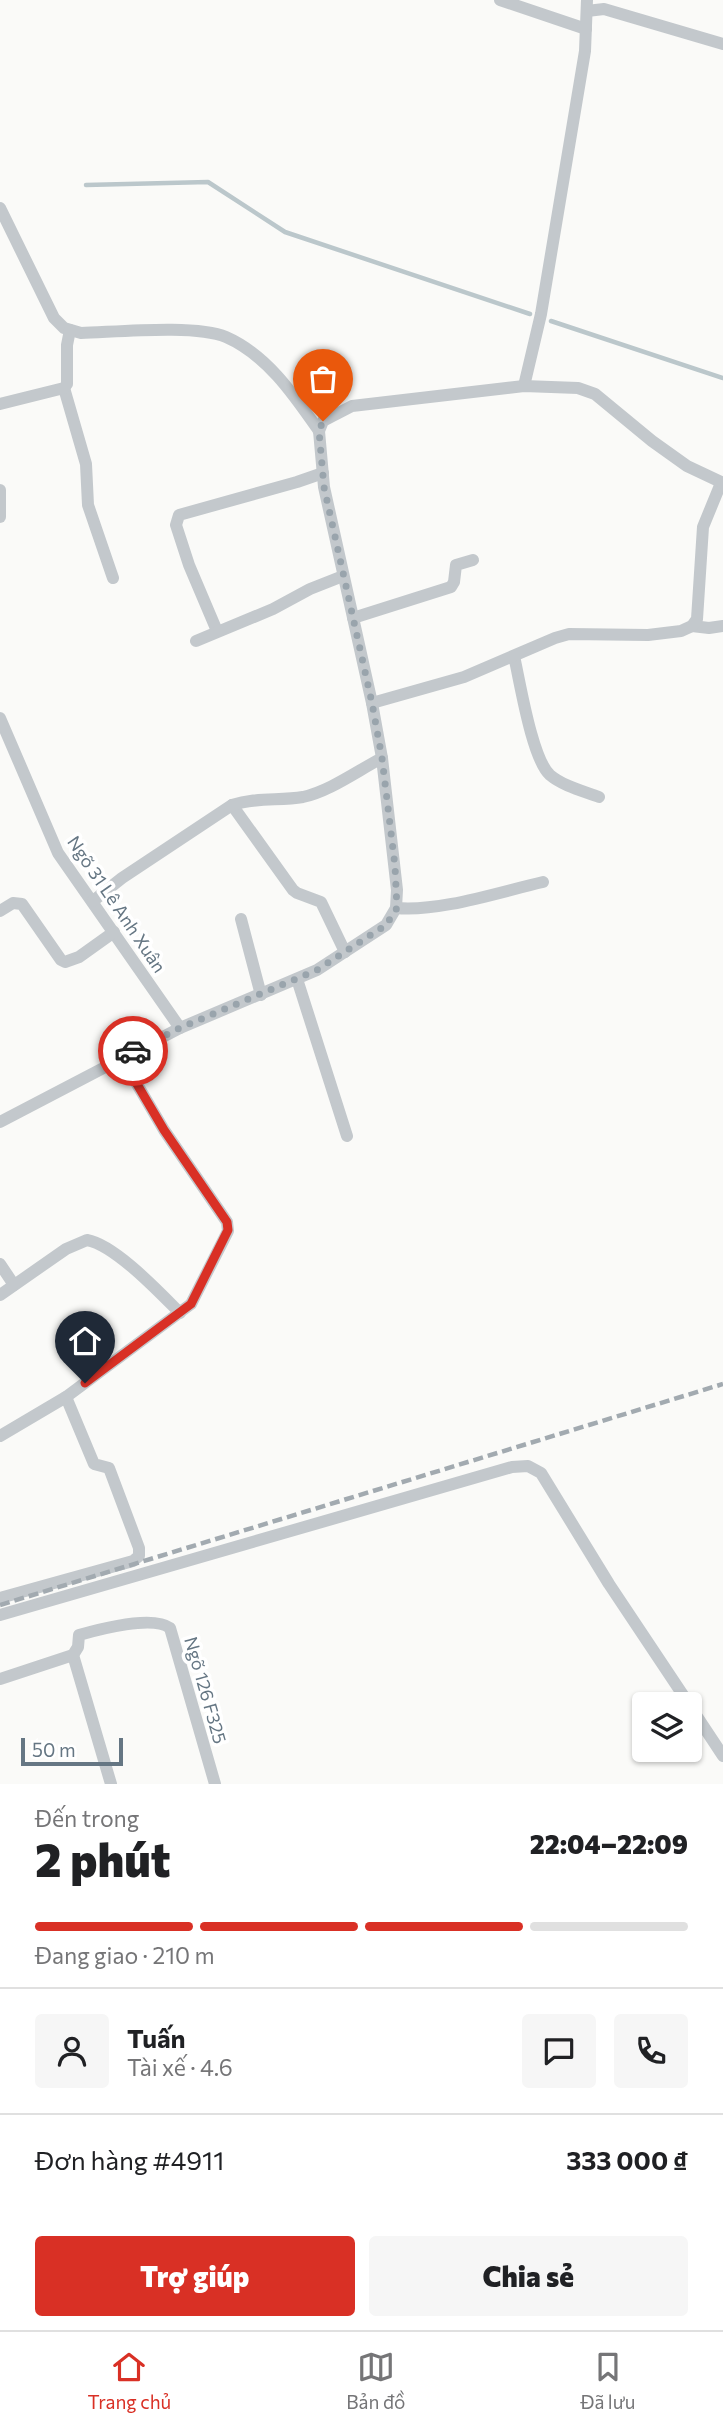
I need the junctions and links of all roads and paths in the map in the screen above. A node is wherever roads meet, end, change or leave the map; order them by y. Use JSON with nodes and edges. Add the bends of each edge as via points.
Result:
{"nodes":[{"id":1,"x":500,"y":0,"type":"edge"},
{"id":2,"x":587,"y":5,"type":"edge"},
{"id":3,"x":586,"y":29,"type":"junction"},
{"id":4,"x":723,"y":44,"type":"edge"},
{"id":5,"x":0,"y":208,"type":"edge"},
{"id":6,"x":71,"y":330,"type":"junction"},
{"id":7,"x":524,"y":386,"type":"junction"},
{"id":8,"x":64,"y":388,"type":"junction"},
{"id":9,"x":0,"y":404,"type":"edge"},
{"id":10,"x":319,"y":431,"type":"junction"},
{"id":11,"x":323,"y":473,"type":"junction"},
{"id":12,"x":722,"y":483,"type":"edge"},
{"id":13,"x":0,"y":489,"type":"edge"},
{"id":14,"x":0,"y":517,"type":"edge"},
{"id":15,"x":473,"y":560,"type":"dead end"},
{"id":16,"x":342,"y":576,"type":"junction"},
{"id":17,"x":113,"y":578,"type":"dead end"},
{"id":18,"x":353,"y":618,"type":"junction"},
{"id":19,"x":692,"y":626,"type":"junction"},
{"id":20,"x":723,"y":626,"type":"edge"},
{"id":21,"x":217,"y":631,"type":"junction"},
{"id":22,"x":196,"y":641,"type":"dead end"},
{"id":23,"x":514,"y":656,"type":"junction"},
{"id":24,"x":372,"y":703,"type":"junction"},
{"id":25,"x":2,"y":727,"type":"edge"},
{"id":26,"x":382,"y":758,"type":"junction"},
{"id":27,"x":599,"y":797,"type":"dead end"},
{"id":28,"x":232,"y":805,"type":"junction"},
{"id":29,"x":543,"y":882,"type":"dead end"},
{"id":30,"x":93,"y":901,"type":"junction"},
{"id":31,"x":397,"y":908,"type":"junction"},
{"id":32,"x":0,"y":911,"type":"edge"},
{"id":33,"x":242,"y":919,"type":"dead end"},
{"id":34,"x":114,"y":932,"type":"junction"},
{"id":35,"x":345,"y":952,"type":"junction"},
{"id":36,"x":297,"y":979,"type":"junction"},
{"id":37,"x":261,"y":995,"type":"junction"},
{"id":38,"x":180,"y":1028,"type":"junction"},
{"id":39,"x":121,"y":1057,"type":"junction"},
{"id":40,"x":0,"y":1122,"type":"edge"},
{"id":41,"x":347,"y":1136,"type":"dead end"},
{"id":42,"x":0,"y":1264,"type":"edge"},
{"id":43,"x":14,"y":1284,"type":"junction"},
{"id":44,"x":0,"y":1295,"type":"edge"},
{"id":45,"x":180,"y":1313,"type":"junction"},
{"id":46,"x":66,"y":1397,"type":"junction"},
{"id":47,"x":0,"y":1436,"type":"edge"},
{"id":48,"x":0,"y":1598,"type":"edge"},
{"id":49,"x":0,"y":1615,"type":"edge"},
{"id":50,"x":74,"y":1655,"type":"junction"},
{"id":51,"x":0,"y":1679,"type":"edge"},
{"id":52,"x":680,"y":1692,"type":"edge"},
{"id":53,"x":702,"y":1724,"type":"edge"},
{"id":54,"x":723,"y":1756,"type":"edge"},
{"id":55,"x":111,"y":1784,"type":"edge"},
{"id":56,"x":215,"y":1784,"type":"edge"}],
"edges":[{"from":1,"to":3,"type":"street"},
{"from":2,"to":3,"type":"street"},
{"from":2,"to":4,"type":"street"},
{"from":3,"to":7,"type":"street","via":[[541,314]]},
{"from":5,"to":6,"type":"street","via":[[54,318]]},
{"from":6,"to":8,"type":"street"},
{"from":6,"to":10,"type":"street","via":[[186,330],[224,336],[247,348],[274,372]]},
{"from":7,"to":10,"type":"street","via":[[352,406],[323,421]]},
{"from":7,"to":12,"type":"street","via":[[578,388],[595,394],[652,442]]},
{"from":8,"to":9,"type":"street"},
{"from":8,"to":17,"type":"street","via":[[86,464],[88,505]]},
{"from":10,"to":11,"type":"street"},
{"from":11,"to":16,"type":"street"},
{"from":11,"to":21,"type":"street","via":[[179,515],[176,525],[189,565]]},
{"from":12,"to":19,"type":"street","via":[[703,527],[697,619]]},
{"from":13,"to":14,"type":"street"},
{"from":15,"to":18,"type":"street","via":[[456,565],[451,587]]},
{"from":16,"to":18,"type":"street"},
{"from":16,"to":21,"type":"street"},
{"from":18,"to":24,"type":"street"},
{"from":19,"to":20,"type":"street"},
{"from":19,"to":23,"type":"street","via":[[648,635],[569,634]]},
{"from":21,"to":22,"type":"street"},
{"from":23,"to":24,"type":"street","via":[[464,677]]},
{"from":23,"to":27,"type":"street","via":[[543,766],[565,784]]},
{"from":24,"to":26,"type":"street"},
{"from":25,"to":30,"type":"street","name":"Ngõ 31 Lê Anh Xuân","via":[[58,853]]},
{"from":26,"to":28,"type":"street","via":[[303,797],[249,799]]},
{"from":26,"to":31,"type":"street"},
{"from":28,"to":30,"type":"street"},
{"from":28,"to":35,"type":"street","via":[[293,890],[321,902]]},
{"from":29,"to":31,"type":"street","via":[[441,905]]},
{"from":30,"to":34,"type":"street","name":"Ngõ 31 Lê Anh Xuân"},
{"from":31,"to":35,"type":"street","via":[[386,925]]},
{"from":32,"to":34,"type":"street","via":[[13,903],[22,904],[65,962]]},
{"from":33,"to":37,"type":"street"},
{"from":34,"to":38,"type":"street","name":"Ngõ 31 Lê Anh Xuân"},
{"from":35,"to":36,"type":"street"},
{"from":36,"to":37,"type":"street"},
{"from":36,"to":41,"type":"street"},
{"from":37,"to":38,"type":"street"},
{"from":38,"to":39,"type":"street"},
{"from":39,"to":40,"type":"street"},
{"from":39,"to":45,"type":"street","via":[[227,1222],[228,1230],[191,1304]]},
{"from":42,"to":43,"type":"street"},
{"from":43,"to":44,"type":"street"},
{"from":43,"to":45,"type":"street","via":[[87,1240],[103,1246],[143,1277]]},
{"from":45,"to":46,"type":"street"},
{"from":46,"to":47,"type":"street"},
{"from":46,"to":48,"type":"street","via":[[94,1464],[109,1468],[139,1556]]},
{"from":49,"to":52,"type":"street","via":[[499,1470],[528,1466],[541,1473]]},
{"from":50,"to":51,"type":"street"},
{"from":50,"to":55,"type":"street"},
{"from":50,"to":56,"type":"street","name":"Ngõ 126 F325","via":[[79,1635],[100,1629],[155,1622],[170,1628]]},
{"from":53,"to":54,"type":"street"}]}
